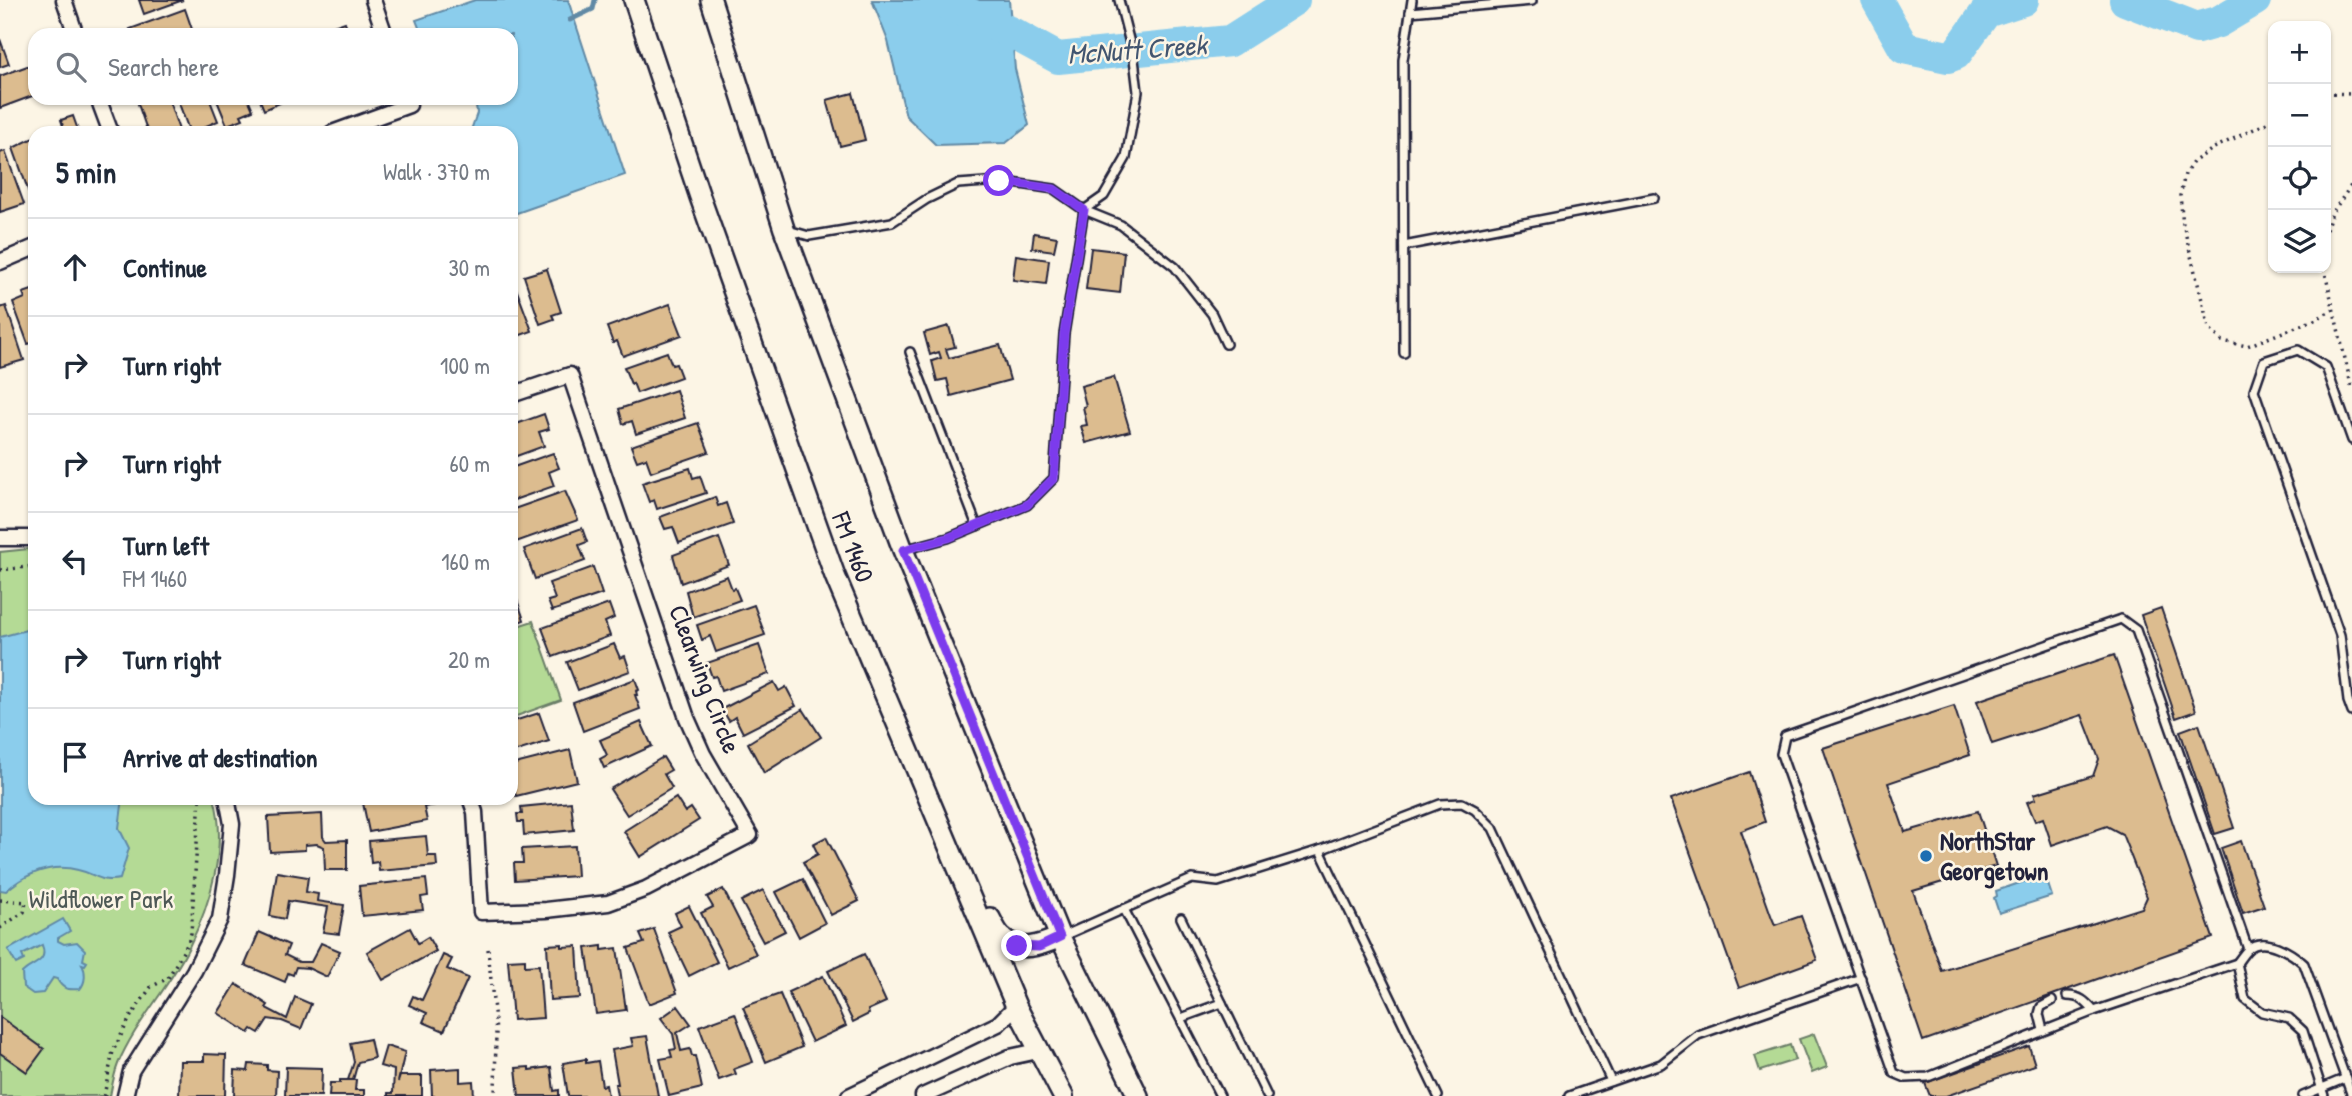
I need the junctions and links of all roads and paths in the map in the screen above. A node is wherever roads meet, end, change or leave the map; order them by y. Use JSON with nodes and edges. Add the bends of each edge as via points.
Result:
{"nodes":[{"id":1,"x":64,"y":0,"type":"edge"},
{"id":2,"x":373,"y":0,"type":"edge"},
{"id":3,"x":634,"y":0,"type":"edge"},
{"id":4,"x":711,"y":0,"type":"edge"},
{"id":5,"x":1119,"y":0,"type":"edge"},
{"id":6,"x":1412,"y":0,"type":"edge"},
{"id":7,"x":1532,"y":1,"type":"edge"},
{"id":8,"x":1410,"y":12,"type":"junction"},
{"id":9,"x":74,"y":28,"type":"edge"},
{"id":10,"x":383,"y":28,"type":"edge"},
{"id":11,"x":2331,"y":93,"type":"edge"},
{"id":12,"x":2352,"y":94,"type":"edge"},
{"id":13,"x":101,"y":105,"type":"edge"},
{"id":14,"x":409,"y":105,"type":"edge"},
{"id":15,"x":2268,"y":122,"type":"edge"},
{"id":16,"x":109,"y":126,"type":"edge"},
{"id":17,"x":350,"y":126,"type":"edge"},
{"id":18,"x":2352,"y":184,"type":"edge"},
{"id":19,"x":1654,"y":198,"type":"dead end"},
{"id":20,"x":1084,"y":210,"type":"junction"},
{"id":21,"x":2331,"y":216,"type":"edge"},
{"id":22,"x":783,"y":229,"type":"junction"},
{"id":23,"x":1404,"y":246,"type":"junction"},
{"id":24,"x":28,"y":250,"type":"edge"},
{"id":25,"x":0,"y":262,"type":"edge"},
{"id":26,"x":2325,"y":273,"type":"edge"},
{"id":27,"x":2332,"y":310,"type":"junction"},
{"id":28,"x":1226,"y":344,"type":"dead end"},
{"id":29,"x":910,"y":352,"type":"dead end"},
{"id":30,"x":1404,"y":353,"type":"dead end"},
{"id":31,"x":2352,"y":389,"type":"edge"},
{"id":32,"x":518,"y":393,"type":"edge"},
{"id":33,"x":2352,"y":440,"type":"edge"},
{"id":34,"x":978,"y":526,"type":"junction"},
{"id":35,"x":0,"y":538,"type":"edge"},
{"id":36,"x":28,"y":538,"type":"edge"},
{"id":37,"x":903,"y":550,"type":"junction"},
{"id":38,"x":28,"y":567,"type":"edge"},
{"id":39,"x":0,"y":570,"type":"edge"},
{"id":40,"x":2352,"y":712,"type":"edge"},
{"id":41,"x":200,"y":805,"type":"edge"},
{"id":42,"x":228,"y":805,"type":"edge"},
{"id":43,"x":472,"y":805,"type":"edge"},
{"id":44,"x":1321,"y":850,"type":"junction"},
{"id":45,"x":955,"y":860,"type":"junction"},
{"id":46,"x":0,"y":900,"type":"edge"},
{"id":47,"x":1124,"y":909,"type":"junction"},
{"id":48,"x":1181,"y":918,"type":"dead end"},
{"id":49,"x":0,"y":928,"type":"edge"},
{"id":50,"x":1060,"y":937,"type":"junction"},
{"id":51,"x":488,"y":949,"type":"dead end"},
{"id":52,"x":2248,"y":949,"type":"junction"},
{"id":53,"x":2237,"y":963,"type":"junction"},
{"id":54,"x":1861,"y":978,"type":"junction"},
{"id":55,"x":2067,"y":996,"type":"dead end"},
{"id":56,"x":2052,"y":1001,"type":"dead end"},
{"id":57,"x":1222,"y":1003,"type":"junction"},
{"id":58,"x":1016,"y":1006,"type":"junction"},
{"id":59,"x":2094,"y":1011,"type":"junction"},
{"id":60,"x":1181,"y":1018,"type":"junction"},
{"id":61,"x":2043,"y":1030,"type":"junction"},
{"id":62,"x":1038,"y":1051,"type":"junction"},
{"id":63,"x":2346,"y":1078,"type":"junction"},
{"id":64,"x":1611,"y":1081,"type":"junction"},
{"id":65,"x":1058,"y":1091,"type":"edge"},
{"id":66,"x":2323,"y":1092,"type":"edge"},
{"id":67,"x":104,"y":1096,"type":"edge"},
{"id":68,"x":125,"y":1096,"type":"edge"},
{"id":69,"x":495,"y":1096,"type":"edge"},
{"id":70,"x":849,"y":1096,"type":"edge"},
{"id":71,"x":923,"y":1096,"type":"edge"},
{"id":72,"x":1138,"y":1096,"type":"edge"},
{"id":73,"x":1220,"y":1096,"type":"edge"},
{"id":74,"x":1267,"y":1096,"type":"edge"},
{"id":75,"x":1438,"y":1096,"type":"edge"},
{"id":76,"x":1569,"y":1096,"type":"edge"},
{"id":77,"x":2302,"y":1096,"type":"edge"},
{"id":78,"x":2352,"y":1096,"type":"edge"}],
"edges":[{"from":1,"to":9,"type":"street"},
{"from":2,"to":10,"type":"street"},
{"from":3,"to":45,"type":"main road","name":"FM 1460","number":"FM 1460","via":[[835,576]]},
{"from":4,"to":22,"type":"main road","name":"FM 1460","number":"FM 1460"},
{"from":5,"to":20,"type":"lane","via":[[1138,92],[1126,158],[1104,196]]},
{"from":6,"to":8,"type":"lane"},
{"from":7,"to":8,"type":"lane"},
{"from":8,"to":23,"type":"lane","via":[[1403,60]]},
{"from":11,"to":12,"type":"path"},
{"from":13,"to":16,"type":"street"},
{"from":14,"to":17,"type":"street"},
{"from":15,"to":27,"type":"path","via":[[2214,148],[2193,162],[2185,174],[2180,196],[2183,224],[2209,328],[2222,341],[2247,346]]},
{"from":18,"to":21,"type":"path"},
{"from":19,"to":23,"type":"lane"},
{"from":20,"to":22,"type":"lane","via":[[1054,189],[999,181],[958,184],[892,222],[810,236]]},
{"from":20,"to":28,"type":"lane","via":[[1121,225],[1175,267],[1212,314]]},
{"from":20,"to":34,"type":"lane","via":[[1064,334],[1054,478],[1027,505]]},
{"from":22,"to":37,"type":"main road","name":"FM 1460","number":"FM 1460"},
{"from":23,"to":30,"type":"lane"},
{"from":24,"to":25,"type":"street"},
{"from":26,"to":27,"type":"path"},
{"from":27,"to":31,"type":"path"},
{"from":29,"to":34,"type":"lane"},
{"from":32,"to":43,"type":"street","name":"Clearwing Circle","via":[[570,375],[687,718],[750,835],[646,889],[608,903],[481,912]]},
{"from":33,"to":40,"type":"lane","via":[[2326,367],[2298,349],[2264,361],[2254,390],[2340,635]]},
{"from":34,"to":37,"type":"lane"},
{"from":35,"to":36,"type":"street"},
{"from":37,"to":50,"type":"main road","name":"FM 1460","number":"FM 1460"},
{"from":38,"to":39,"type":"path"},
{"from":41,"to":67,"type":"path","via":[[188,943],[168,978],[151,987],[131,1016],[113,1051]]},
{"from":42,"to":68,"type":"street","via":[[232,824],[220,919],[194,971],[131,1071]]},
{"from":44,"to":47,"type":"lane","via":[[1218,882],[1192,879]]},
{"from":44,"to":64,"type":"lane","via":[[1440,804],[1462,803],[1475,810],[1493,828]]},
{"from":44,"to":75,"type":"lane"},
{"from":45,"to":50,"type":"main road","via":[[1002,938],[1017,946],[1039,947]]},
{"from":45,"to":58,"type":"main road","name":"FM 1460","number":"FM 1460"},
{"from":46,"to":49,"type":"path","via":[[26,902],[24,912]]},
{"from":47,"to":50,"type":"lane"},
{"from":47,"to":60,"type":"lane"},
{"from":48,"to":57,"type":"lane"},
{"from":50,"to":72,"type":"main road","name":"FM 1460","number":"FM 1460"},
{"from":51,"to":69,"type":"path","via":[[496,1032]]},
{"from":52,"to":53,"type":"lane"},
{"from":52,"to":54,"type":"lane","via":[[2136,630],[2121,619],[1785,736],[1781,754]]},
{"from":52,"to":63,"type":"lane","via":[[2258,944],[2289,950],[2304,964]]},
{"from":53,"to":59,"type":"lane"},
{"from":53,"to":66,"type":"lane","via":[[2245,999],[2262,1012],[2289,1018],[2303,1031]]},
{"from":54,"to":61,"type":"lane","via":[[1894,1073],[1906,1078],[1928,1077]]},
{"from":54,"to":64,"type":"lane","via":[[1698,1035],[1661,1064]]},
{"from":55,"to":59,"type":"lane","via":[[2077,996]]},
{"from":56,"to":61,"type":"lane","via":[[2041,1007]]},
{"from":57,"to":60,"type":"lane"},
{"from":57,"to":74,"type":"lane"},
{"from":58,"to":62,"type":"main road","name":"FM 1460","number":"FM 1460"},
{"from":58,"to":70,"type":"street","via":[[998,1024]]},
{"from":59,"to":61,"type":"lane"},
{"from":60,"to":73,"type":"lane"},
{"from":62,"to":65,"type":"main road","name":"FM 1460","number":"FM 1460"},
{"from":62,"to":71,"type":"street","via":[[1010,1057]]},
{"from":63,"to":66,"type":"lane"},
{"from":63,"to":78,"type":"lane"},
{"from":64,"to":76,"type":"lane"},
{"from":66,"to":77,"type":"lane"}]}
